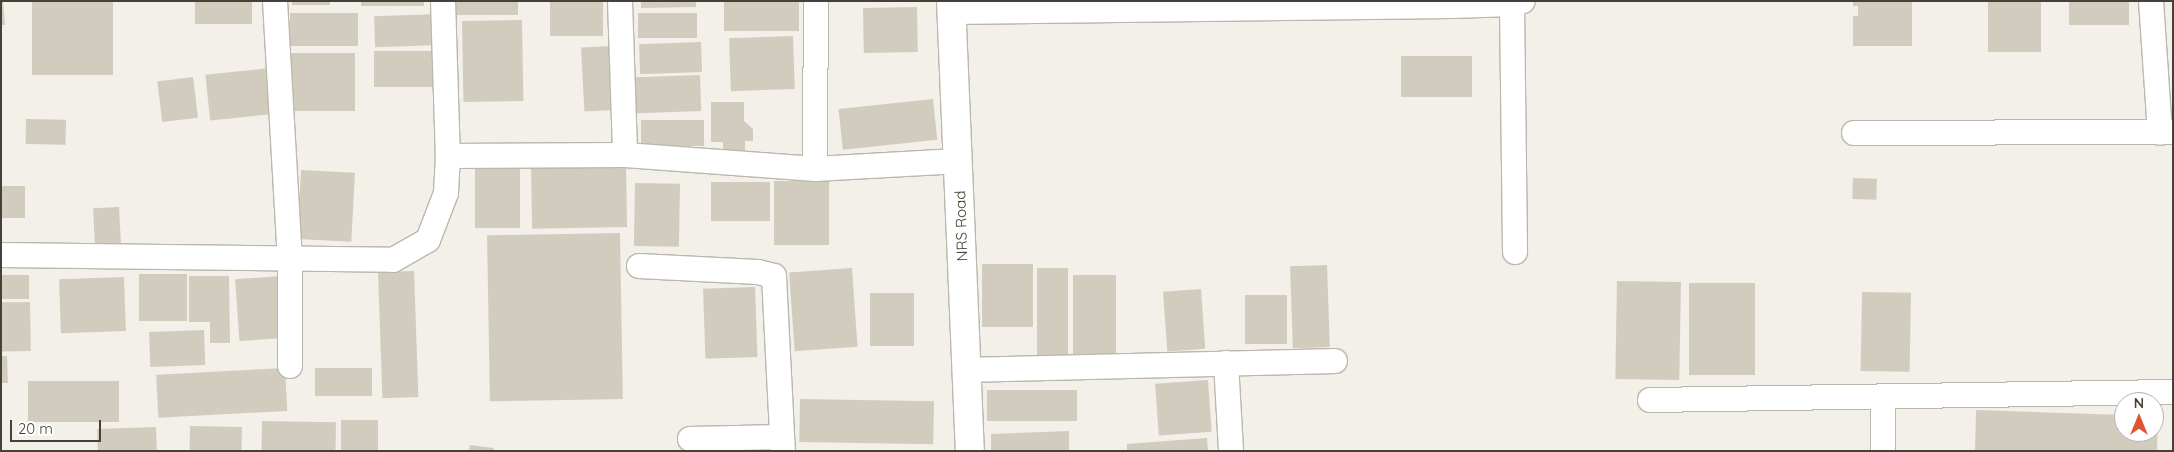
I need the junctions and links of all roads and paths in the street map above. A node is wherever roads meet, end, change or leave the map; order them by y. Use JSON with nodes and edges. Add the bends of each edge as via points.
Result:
{"nodes":[{"id":1,"x":276,"y":1,"type":"edge"},
{"id":2,"x":443,"y":1,"type":"edge"},
{"id":3,"x":620,"y":1,"type":"edge"},
{"id":4,"x":816,"y":1,"type":"edge"},
{"id":5,"x":2150,"y":1,"type":"edge"},
{"id":6,"x":1517,"y":3,"type":"edge"},
{"id":7,"x":1244,"y":5,"type":"edge"},
{"id":8,"x":951,"y":7,"type":"edge"},
{"id":9,"x":1854,"y":133,"type":"dead end"},
{"id":10,"x":2166,"y":133,"type":"edge"},
{"id":11,"x":624,"y":155,"type":"junction"},
{"id":12,"x":448,"y":156,"type":"junction"},
{"id":13,"x":958,"y":161,"type":"junction"},
{"id":14,"x":815,"y":170,"type":"junction"},
{"id":15,"x":1514,"y":252,"type":"dead end"},
{"id":16,"x":1,"y":255,"type":"edge"},
{"id":17,"x":290,"y":259,"type":"junction"},
{"id":18,"x":639,"y":266,"type":"dead end"},
{"id":19,"x":1335,"y":361,"type":"dead end"},
{"id":20,"x":1226,"y":364,"type":"junction"},
{"id":21,"x":290,"y":366,"type":"dead end"},
{"id":22,"x":966,"y":370,"type":"junction"},
{"id":23,"x":2173,"y":392,"type":"edge"},
{"id":24,"x":1883,"y":396,"type":"junction"},
{"id":25,"x":1650,"y":400,"type":"dead end"},
{"id":26,"x":690,"y":439,"type":"dead end"},
{"id":27,"x":783,"y":444,"type":"edge"},
{"id":28,"x":970,"y":451,"type":"edge"},
{"id":29,"x":1231,"y":451,"type":"edge"},
{"id":30,"x":1883,"y":451,"type":"edge"}],
"edges":[{"from":1,"to":17,"type":"street"},
{"from":2,"to":12,"type":"street"},
{"from":3,"to":11,"type":"street"},
{"from":4,"to":14,"type":"street"},
{"from":5,"to":10,"type":"street"},
{"from":6,"to":7,"type":"street"},
{"from":6,"to":15,"type":"street"},
{"from":7,"to":8,"type":"street"},
{"from":8,"to":13,"type":"street","name":"NRS Road"},
{"from":9,"to":10,"type":"street"},
{"from":11,"to":12,"type":"street"},
{"from":11,"to":14,"type":"street"},
{"from":12,"to":17,"type":"street","via":[[446,193],[428,240],[393,260]]},
{"from":13,"to":14,"type":"street"},
{"from":13,"to":22,"type":"street","name":"NRS Road"},
{"from":16,"to":17,"type":"street"},
{"from":17,"to":21,"type":"street"},
{"from":18,"to":27,"type":"street","via":[[758,272],[774,276]]},
{"from":19,"to":20,"type":"street"},
{"from":20,"to":22,"type":"street"},
{"from":20,"to":29,"type":"street"},
{"from":22,"to":28,"type":"street","name":"NRS Road"},
{"from":23,"to":24,"type":"street"},
{"from":24,"to":25,"type":"street"},
{"from":24,"to":30,"type":"street"},
{"from":26,"to":27,"type":"street"}]}
